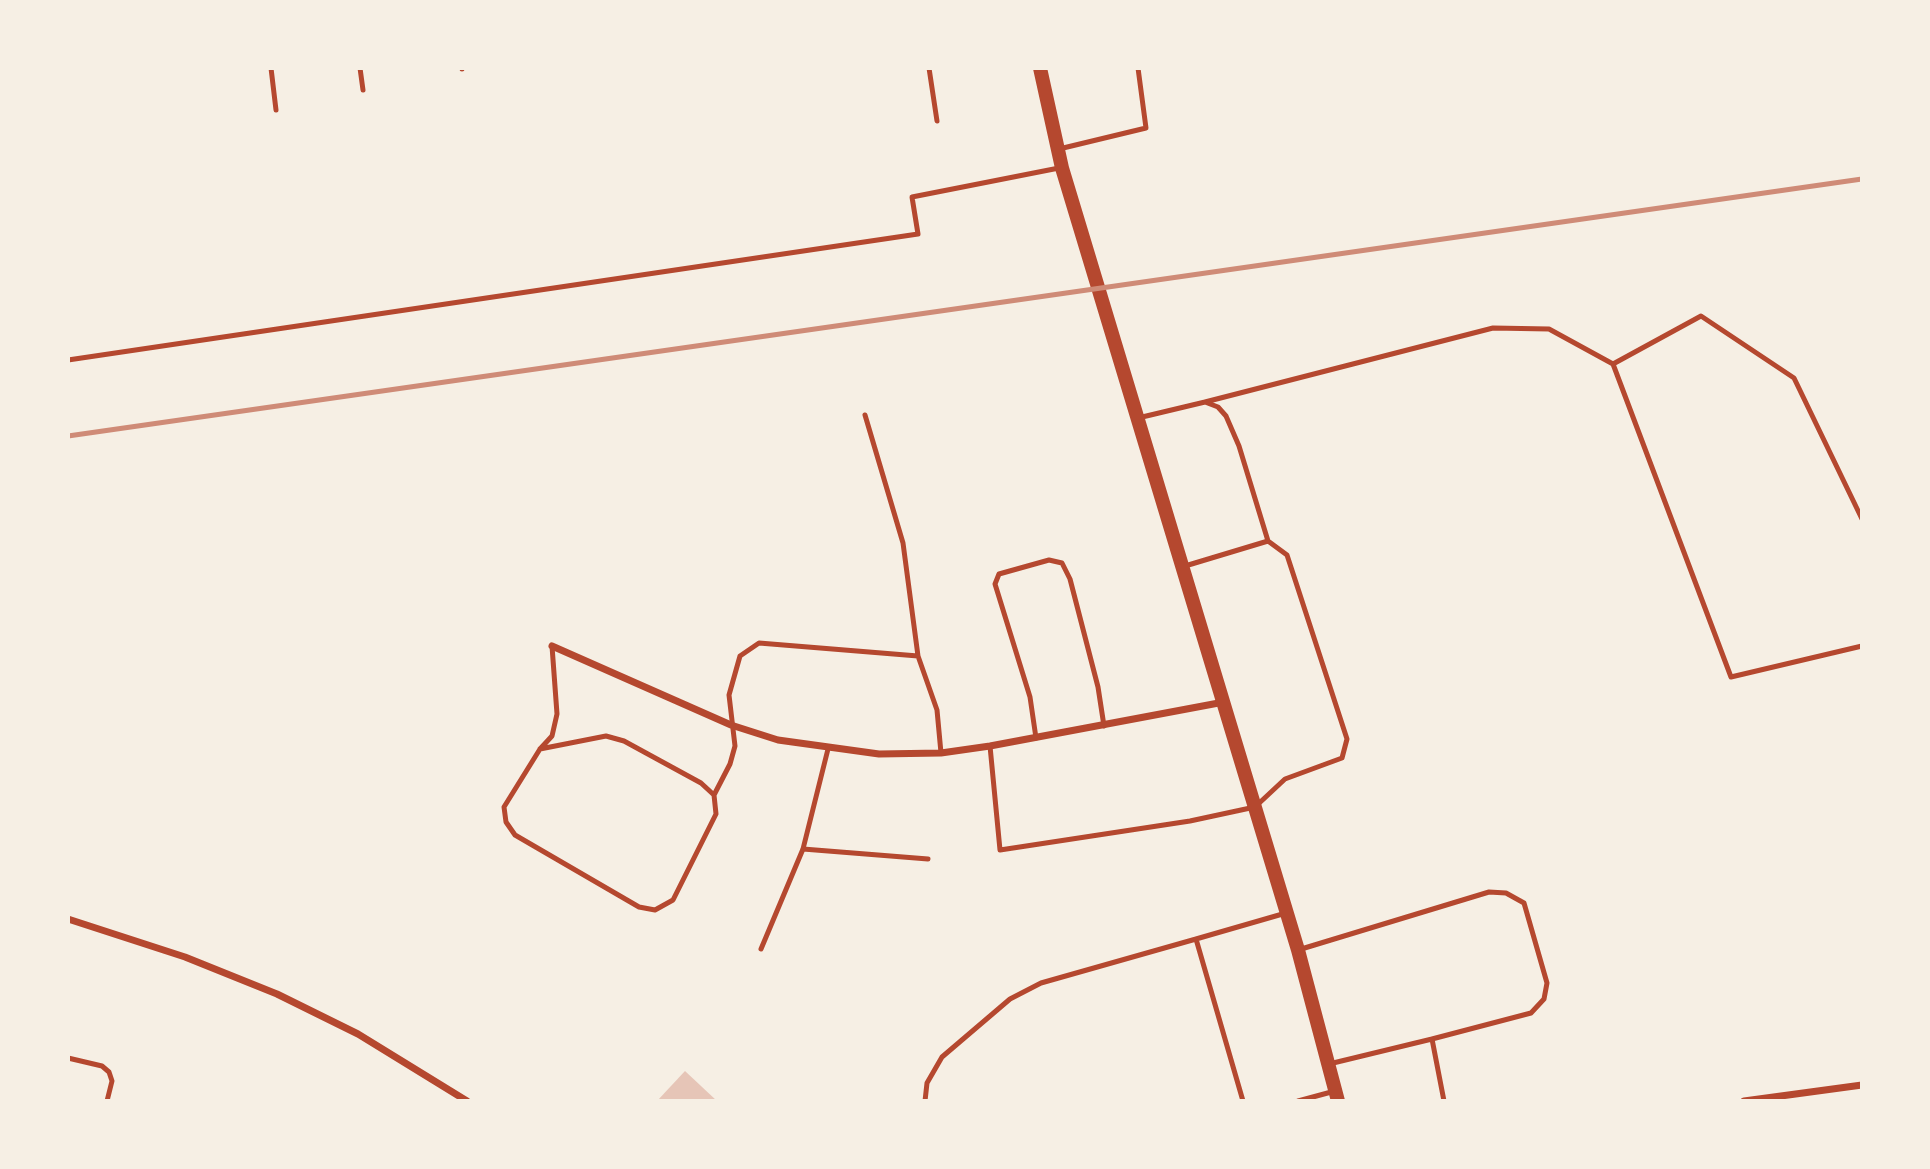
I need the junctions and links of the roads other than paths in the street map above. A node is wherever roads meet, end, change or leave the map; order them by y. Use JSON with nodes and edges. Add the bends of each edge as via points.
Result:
{"nodes":[{"id":1,"x":271,"y":68,"type":"edge"},
{"id":2,"x":360,"y":68,"type":"edge"},
{"id":3,"x":929,"y":68,"type":"edge"},
{"id":4,"x":1040,"y":68,"type":"edge"},
{"id":5,"x":1138,"y":68,"type":"edge"},
{"id":6,"x":363,"y":90,"type":"dead end"},
{"id":7,"x":276,"y":110,"type":"dead end"},
{"id":8,"x":937,"y":121,"type":"dead end"},
{"id":9,"x":1059,"y":149,"type":"junction"},
{"id":10,"x":1062,"y":168,"type":"junction"},
{"id":11,"x":68,"y":360,"type":"edge"},
{"id":12,"x":1612,"y":364,"type":"junction"},
{"id":13,"x":1205,"y":402,"type":"junction"},
{"id":14,"x":865,"y":415,"type":"dead end"},
{"id":15,"x":1138,"y":418,"type":"junction"},
{"id":16,"x":1862,"y":519,"type":"edge"},
{"id":17,"x":1268,"y":541,"type":"junction"},
{"id":18,"x":1184,"y":566,"type":"junction"},
{"id":19,"x":552,"y":646,"type":"joint"},
{"id":20,"x":1862,"y":646,"type":"edge"},
{"id":21,"x":918,"y":656,"type":"junction"},
{"id":22,"x":1224,"y":702,"type":"junction"},
{"id":23,"x":731,"y":725,"type":"junction"},
{"id":24,"x":1104,"y":726,"type":"junction"},
{"id":25,"x":1036,"y":738,"type":"junction"},
{"id":26,"x":990,"y":746,"type":"junction"},
{"id":27,"x":540,"y":750,"type":"junction"},
{"id":28,"x":828,"y":750,"type":"junction"},
{"id":29,"x":941,"y":753,"type":"junction"},
{"id":30,"x":714,"y":795,"type":"junction"},
{"id":31,"x":1255,"y":807,"type":"junction"},
{"id":32,"x":803,"y":849,"type":"junction"},
{"id":33,"x":928,"y":859,"type":"dead end"},
{"id":34,"x":1286,"y":914,"type":"junction"},
{"id":35,"x":68,"y":919,"type":"edge"},
{"id":36,"x":1196,"y":939,"type":"junction"},
{"id":37,"x":761,"y":949,"type":"dead end"},
{"id":38,"x":1298,"y":950,"type":"junction"},
{"id":39,"x":1432,"y":1039,"type":"junction"},
{"id":40,"x":68,"y":1058,"type":"edge"},
{"id":41,"x":1329,"y":1064,"type":"junction"},
{"id":42,"x":1862,"y":1085,"type":"edge"},
{"id":43,"x":1337,"y":1096,"type":"edge"},
{"id":44,"x":107,"y":1101,"type":"edge"},
{"id":45,"x":467,"y":1101,"type":"edge"},
{"id":46,"x":925,"y":1101,"type":"edge"},
{"id":47,"x":1243,"y":1101,"type":"edge"},
{"id":48,"x":1298,"y":1101,"type":"edge"},
{"id":49,"x":1444,"y":1101,"type":"edge"},
{"id":50,"x":1744,"y":1101,"type":"edge"}],
"edges":[{"from":1,"to":7,"type":"lane"},
{"from":2,"to":6,"type":"lane"},
{"from":3,"to":8,"type":"lane"},
{"from":4,"to":9,"type":"main road"},
{"from":5,"to":9,"type":"lane","via":[[1146,128]]},
{"from":9,"to":10,"type":"main road"},
{"from":10,"to":11,"type":"lane","via":[[912,197],[918,234]]},
{"from":10,"to":15,"type":"main road"},
{"from":12,"to":13,"type":"lane","via":[[1549,330],[1493,328]]},
{"from":12,"to":16,"type":"lane","via":[[1701,316],[1794,378]]},
{"from":12,"to":20,"type":"lane","via":[[1731,677]]},
{"from":13,"to":15,"type":"lane"},
{"from":13,"to":17,"type":"lane","via":[[1226,416]]},
{"from":14,"to":21,"type":"lane","via":[[903,543]]},
{"from":15,"to":18,"type":"main road"},
{"from":17,"to":18,"type":"lane"},
{"from":17,"to":31,"type":"lane","via":[[1287,555],[1347,739],[1342,758],[1284,779]]},
{"from":18,"to":22,"type":"main road"},
{"from":19,"to":23,"type":"street"},
{"from":19,"to":27,"type":"lane","via":[[557,714],[552,736]]},
{"from":21,"to":23,"type":"lane","via":[[759,643],[740,656],[729,695]]},
{"from":21,"to":29,"type":"lane","via":[[937,710]]},
{"from":22,"to":24,"type":"street"},
{"from":22,"to":31,"type":"main road"},
{"from":23,"to":28,"type":"street"},
{"from":23,"to":30,"type":"lane","via":[[735,746]]},
{"from":24,"to":25,"type":"street"},
{"from":24,"to":25,"type":"lane","via":[[1070,579],[1062,563],[1049,559],[999,574],[995,584],[1030,697]]},
{"from":25,"to":26,"type":"street"},
{"from":26,"to":29,"type":"street"},
{"from":26,"to":31,"type":"lane","via":[[1000,850]]},
{"from":27,"to":30,"type":"lane","via":[[606,736],[624,741],[701,783]]},
{"from":27,"to":30,"type":"lane","via":[[504,807],[506,822],[515,835],[639,907],[655,910],[673,900],[716,814]]},
{"from":28,"to":29,"type":"street"},
{"from":28,"to":32,"type":"lane"},
{"from":31,"to":34,"type":"main road"},
{"from":32,"to":33,"type":"lane"},
{"from":32,"to":37,"type":"lane"},
{"from":34,"to":36,"type":"lane"},
{"from":34,"to":38,"type":"main road"},
{"from":35,"to":45,"type":"street","via":[[185,957],[277,994],[358,1034]]},
{"from":36,"to":46,"type":"lane","via":[[1041,983],[1010,999],[942,1057],[927,1083]]},
{"from":36,"to":47,"type":"lane"},
{"from":38,"to":39,"type":"lane","via":[[1489,892],[1506,892],[1524,903],[1547,983],[1544,999],[1531,1013]]},
{"from":38,"to":41,"type":"main road"},
{"from":39,"to":41,"type":"lane"},
{"from":39,"to":49,"type":"lane"},
{"from":40,"to":44,"type":"lane","via":[[109,1072],[112,1081]]},
{"from":41,"to":43,"type":"main road"},
{"from":42,"to":50,"type":"street"},
{"from":43,"to":48,"type":"lane"}]}
